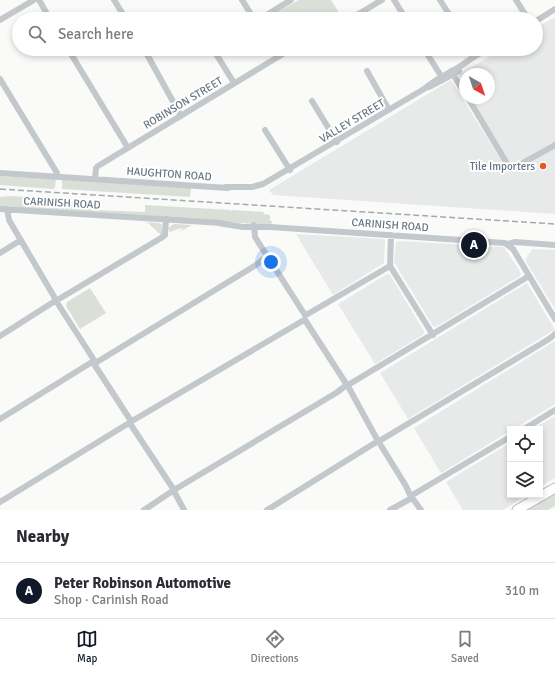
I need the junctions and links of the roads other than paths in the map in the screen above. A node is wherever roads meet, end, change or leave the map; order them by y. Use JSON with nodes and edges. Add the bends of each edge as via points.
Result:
{"nodes":[{"id":1,"x":37,"y":0,"type":"edge"},
{"id":2,"x":114,"y":0,"type":"edge"},
{"id":3,"x":242,"y":0,"type":"edge"},
{"id":4,"x":291,"y":0,"type":"edge"},
{"id":5,"x":382,"y":0,"type":"edge"},
{"id":6,"x":394,"y":0,"type":"edge"},
{"id":7,"x":440,"y":0,"type":"edge"},
{"id":8,"x":516,"y":0,"type":"edge"},
{"id":9,"x":555,"y":10,"type":"edge"},
{"id":10,"x":15,"y":12,"type":"edge"},
{"id":11,"x":45,"y":12,"type":"edge"},
{"id":12,"x":122,"y":12,"type":"edge"},
{"id":13,"x":250,"y":12,"type":"edge"},
{"id":14,"x":271,"y":12,"type":"edge"},
{"id":15,"x":362,"y":12,"type":"edge"},
{"id":16,"x":402,"y":12,"type":"edge"},
{"id":17,"x":448,"y":12,"type":"edge"},
{"id":18,"x":524,"y":12,"type":"edge"},
{"id":19,"x":12,"y":14,"type":"edge"},
{"id":20,"x":543,"y":17,"type":"edge"},
{"id":21,"x":0,"y":20,"type":"edge"},
{"id":22,"x":72,"y":56,"type":"edge"},
{"id":23,"x":148,"y":56,"type":"edge"},
{"id":24,"x":217,"y":56,"type":"edge"},
{"id":25,"x":428,"y":56,"type":"edge"},
{"id":26,"x":277,"y":57,"type":"edge"},
{"id":27,"x":476,"y":57,"type":"edge"},
{"id":28,"x":367,"y":71,"type":"dead end"},
{"id":29,"x":452,"y":72,"type":"junction"},
{"id":30,"x":442,"y":78,"type":"junction"},
{"id":31,"x":0,"y":79,"type":"edge"},
{"id":32,"x":234,"y":83,"type":"junction"},
{"id":33,"x":459,"y":84,"type":"edge"},
{"id":34,"x":312,"y":101,"type":"dead end"},
{"id":35,"x":472,"y":104,"type":"edge"},
{"id":36,"x":389,"y":110,"type":"junction"},
{"id":37,"x":181,"y":116,"type":"junction"},
{"id":38,"x":265,"y":130,"type":"dead end"},
{"id":39,"x":337,"y":142,"type":"junction"},
{"id":40,"x":555,"y":145,"type":"edge"},
{"id":41,"x":128,"y":148,"type":"junction"},
{"id":42,"x":290,"y":170,"type":"junction"},
{"id":43,"x":0,"y":173,"type":"edge"},
{"id":44,"x":56,"y":177,"type":"junction"},
{"id":45,"x":95,"y":177,"type":"junction"},
{"id":46,"x":260,"y":187,"type":"joint"},
{"id":47,"x":0,"y":209,"type":"edge"},
{"id":48,"x":10,"y":210,"type":"junction"},
{"id":49,"x":166,"y":219,"type":"junction"},
{"id":50,"x":256,"y":226,"type":"junction"},
{"id":51,"x":391,"y":235,"type":"junction"},
{"id":52,"x":21,"y":240,"type":"junction"},
{"id":53,"x":508,"y":244,"type":"junction"},
{"id":54,"x":526,"y":244,"type":"junction"},
{"id":55,"x":555,"y":246,"type":"edge"},
{"id":56,"x":513,"y":250,"type":"junction"},
{"id":57,"x":0,"y":253,"type":"edge"},
{"id":58,"x":268,"y":257,"type":"junction"},
{"id":59,"x":390,"y":266,"type":"junction"},
{"id":60,"x":529,"y":276,"type":"junction"},
{"id":61,"x":58,"y":301,"type":"junction"},
{"id":62,"x":305,"y":318,"type":"junction"},
{"id":63,"x":555,"y":319,"type":"edge"},
{"id":64,"x":555,"y":334,"type":"edge"},
{"id":65,"x":433,"y":335,"type":"junction"},
{"id":66,"x":0,"y":336,"type":"edge"},
{"id":67,"x":552,"y":338,"type":"edge"},
{"id":68,"x":94,"y":362,"type":"junction"},
{"id":69,"x":347,"y":387,"type":"junction"},
{"id":70,"x":555,"y":410,"type":"edge"},
{"id":71,"x":0,"y":419,"type":"edge"},
{"id":72,"x":131,"y":423,"type":"junction"},
{"id":73,"x":529,"y":426,"type":"edge"},
{"id":74,"x":507,"y":439,"type":"edge"},
{"id":75,"x":380,"y":442,"type":"junction"},
{"id":76,"x":555,"y":488,"type":"edge"},
{"id":77,"x":173,"y":492,"type":"junction"},
{"id":78,"x":413,"y":496,"type":"junction"},
{"id":79,"x":0,"y":502,"type":"edge"},
{"id":80,"x":420,"y":508,"type":"edge"},
{"id":81,"x":144,"y":510,"type":"edge"},
{"id":82,"x":184,"y":510,"type":"edge"},
{"id":83,"x":267,"y":510,"type":"edge"},
{"id":84,"x":390,"y":510,"type":"edge"},
{"id":85,"x":517,"y":510,"type":"edge"}],
"edges":[{"from":1,"to":10,"type":"street"},
{"from":1,"to":11,"type":"street"},
{"from":2,"to":12,"type":"street"},
{"from":3,"to":13,"type":"street"},
{"from":4,"to":14,"type":"street"},
{"from":5,"to":15,"type":"street"},
{"from":6,"to":16,"type":"street"},
{"from":7,"to":17,"type":"street"},
{"from":8,"to":18,"type":"street"},
{"from":9,"to":20,"type":"street"},
{"from":19,"to":21,"type":"street"},
{"from":22,"to":41,"type":"street"},
{"from":23,"to":37,"type":"street"},
{"from":24,"to":32,"type":"street"},
{"from":25,"to":30,"type":"street"},
{"from":26,"to":32,"type":"street","name":"ROBINSON STREET"},
{"from":27,"to":29,"type":"street","name":"VALLEY STREET"},
{"from":28,"to":36,"type":"street"},
{"from":29,"to":30,"type":"street","name":"VALLEY STREET"},
{"from":29,"to":33,"type":"street"},
{"from":30,"to":36,"type":"street","name":"VALLEY STREET"},
{"from":31,"to":44,"type":"street","via":[[57,173]]},
{"from":32,"to":37,"type":"street","name":"ROBINSON STREET"},
{"from":34,"to":39,"type":"street"},
{"from":35,"to":40,"type":"street","via":[[512,169]]},
{"from":36,"to":39,"type":"street","name":"VALLEY STREET"},
{"from":37,"to":41,"type":"street","name":"ROBINSON STREET"},
{"from":38,"to":42,"type":"street"},
{"from":39,"to":42,"type":"street","name":"VALLEY STREET"},
{"from":41,"to":45,"type":"street","name":"ROBINSON STREET","via":[[97,166]]},
{"from":42,"to":46,"type":"street","name":"VALLEY STREET"},
{"from":43,"to":44,"type":"street","name":"HAUGHTON ROAD"},
{"from":44,"to":45,"type":"street","name":"HAUGHTON ROAD"},
{"from":45,"to":46,"type":"street","name":"HAUGHTON ROAD","via":[[225,187]]},
{"from":47,"to":48,"type":"street","name":"CARINISH ROAD"},
{"from":48,"to":49,"type":"street","name":"CARINISH ROAD"},
{"from":48,"to":52,"type":"street","via":[[11,225]]},
{"from":49,"to":50,"type":"street","name":"CARINISH ROAD"},
{"from":49,"to":61,"type":"street","via":[[165,235]]},
{"from":50,"to":51,"type":"street","name":"CARINISH ROAD"},
{"from":50,"to":58,"type":"street","via":[[258,239]]},
{"from":51,"to":53,"type":"street","name":"CARINISH ROAD"},
{"from":51,"to":59,"type":"street"},
{"from":52,"to":57,"type":"street"},
{"from":52,"to":61,"type":"street"},
{"from":53,"to":54,"type":"street","name":"CARINISH ROAD"},
{"from":53,"to":56,"type":"street"},
{"from":54,"to":55,"type":"street","name":"CARINISH ROAD"},
{"from":54,"to":56,"type":"street","name":"CARINISH ROAD"},
{"from":56,"to":60,"type":"street"},
{"from":58,"to":62,"type":"street"},
{"from":58,"to":68,"type":"street"},
{"from":59,"to":62,"type":"street"},
{"from":59,"to":65,"type":"street"},
{"from":60,"to":63,"type":"street"},
{"from":60,"to":65,"type":"street"},
{"from":61,"to":66,"type":"street"},
{"from":61,"to":68,"type":"street"},
{"from":62,"to":69,"type":"street"},
{"from":62,"to":72,"type":"street"},
{"from":64,"to":67,"type":"street"},
{"from":65,"to":69,"type":"street"},
{"from":67,"to":75,"type":"street"},
{"from":68,"to":71,"type":"street"},
{"from":68,"to":72,"type":"street"},
{"from":69,"to":75,"type":"street"},
{"from":69,"to":77,"type":"street"},
{"from":70,"to":73,"type":"street"},
{"from":72,"to":77,"type":"street"},
{"from":72,"to":79,"type":"street"},
{"from":74,"to":78,"type":"street"},
{"from":75,"to":78,"type":"street"},
{"from":75,"to":83,"type":"street"},
{"from":76,"to":85,"type":"highway"},
{"from":77,"to":81,"type":"street"},
{"from":77,"to":82,"type":"street"},
{"from":78,"to":80,"type":"street"},
{"from":78,"to":84,"type":"street"}]}
